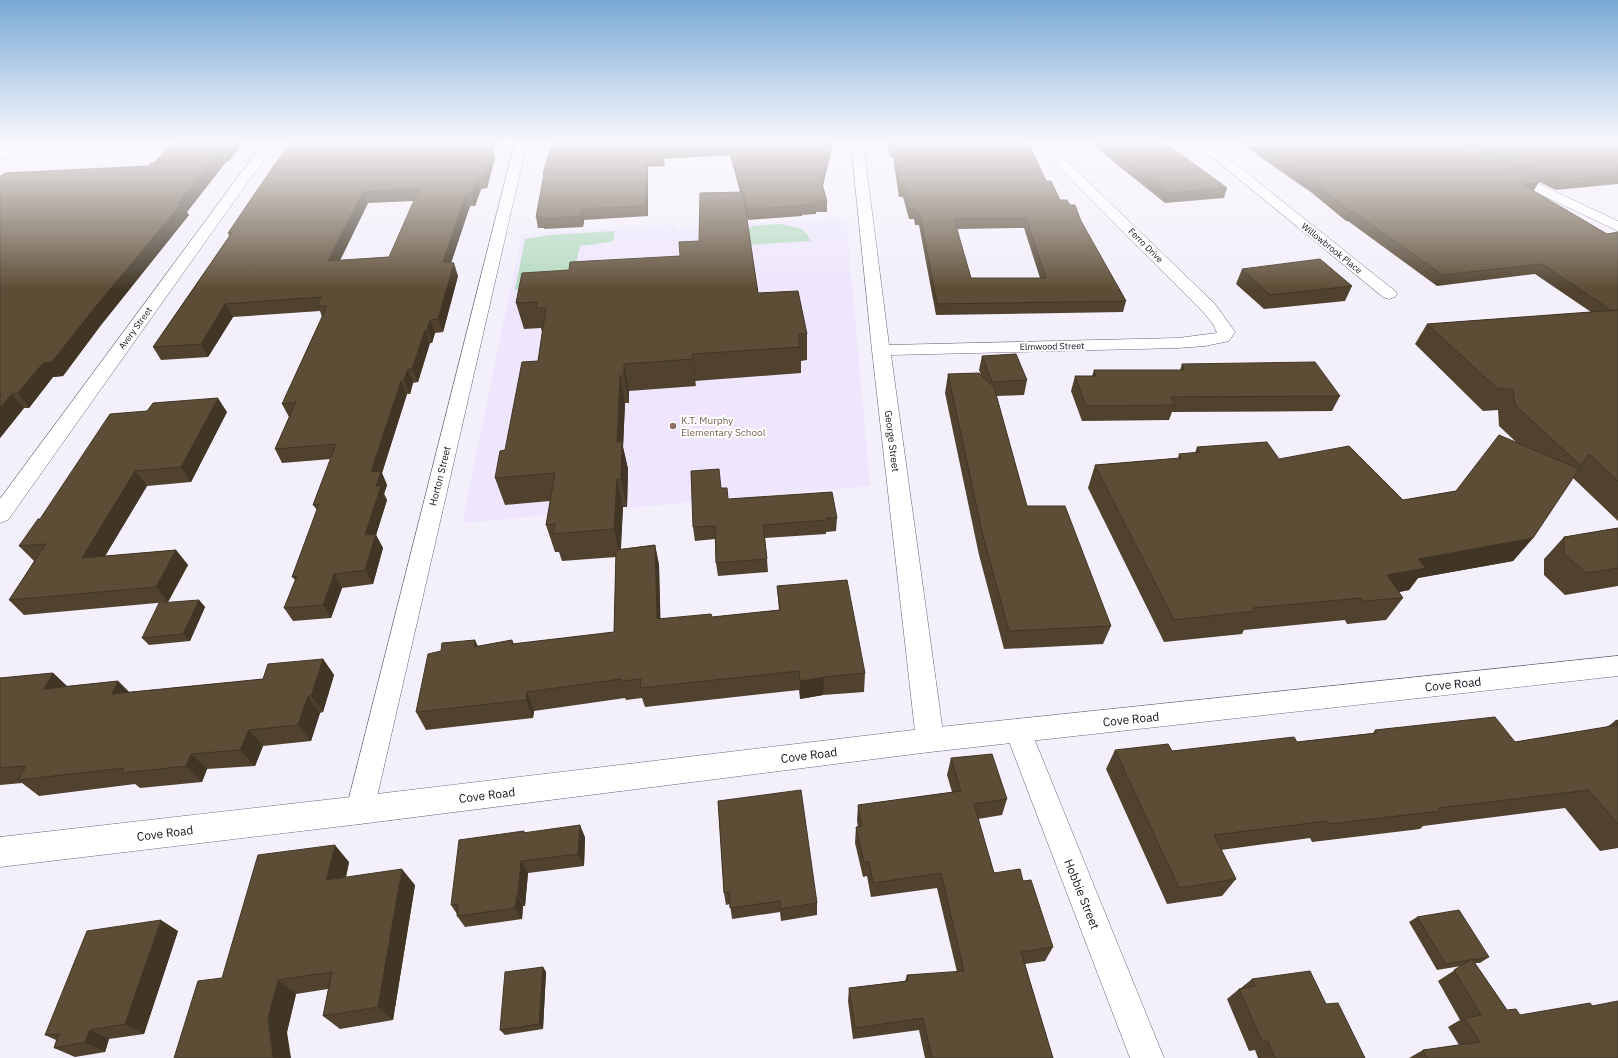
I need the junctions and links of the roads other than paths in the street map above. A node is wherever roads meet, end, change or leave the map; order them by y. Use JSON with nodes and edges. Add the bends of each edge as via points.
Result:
{"nodes":[{"id":1,"x":234,"y":191,"type":"edge"},
{"id":2,"x":509,"y":191,"type":"edge"},
{"id":3,"x":863,"y":191,"type":"edge"},
{"id":4,"x":1090,"y":191,"type":"edge"},
{"id":5,"x":1261,"y":191,"type":"edge"},
{"id":6,"x":1545,"y":191,"type":"edge"},
{"id":7,"x":1618,"y":211,"type":"edge"},
{"id":8,"x":1591,"y":214,"type":"junction"},
{"id":9,"x":1618,"y":227,"type":"edge"},
{"id":10,"x":1389,"y":294,"type":"dead end"},
{"id":11,"x":1223,"y":337,"type":"joint"},
{"id":12,"x":881,"y":350,"type":"junction"},
{"id":13,"x":0,"y":515,"type":"edge"},
{"id":14,"x":1618,"y":666,"type":"edge"},
{"id":15,"x":1018,"y":731,"type":"junction"},
{"id":16,"x":930,"y":740,"type":"junction"},
{"id":17,"x":360,"y":810,"type":"junction"},
{"id":18,"x":0,"y":852,"type":"edge"},
{"id":19,"x":1147,"y":1058,"type":"edge"}],
"edges":[{"from":1,"to":13,"type":"street","name":"Avery Street"},
{"from":2,"to":17,"type":"street","name":"Horton Street"},
{"from":3,"to":12,"type":"street","name":"George Street"},
{"from":4,"to":11,"type":"street","name":"Ferro Drive","via":[[1209,308],[1222,323],[1226,332]]},
{"from":5,"to":10,"type":"street","name":"Willowbrook Place"},
{"from":6,"to":8,"type":"street"},
{"from":7,"to":8,"type":"street"},
{"from":8,"to":9,"type":"street"},
{"from":11,"to":12,"type":"street","name":"Elmwood Street","via":[[1178,343]]},
{"from":12,"to":16,"type":"street","name":"George Street"},
{"from":14,"to":15,"type":"street","name":"Cove Road"},
{"from":15,"to":16,"type":"street","name":"Cove Road"},
{"from":15,"to":19,"type":"street","name":"Hobbie Street"},
{"from":16,"to":17,"type":"street","name":"Cove Road"},
{"from":17,"to":18,"type":"street","name":"Cove Road"}]}
